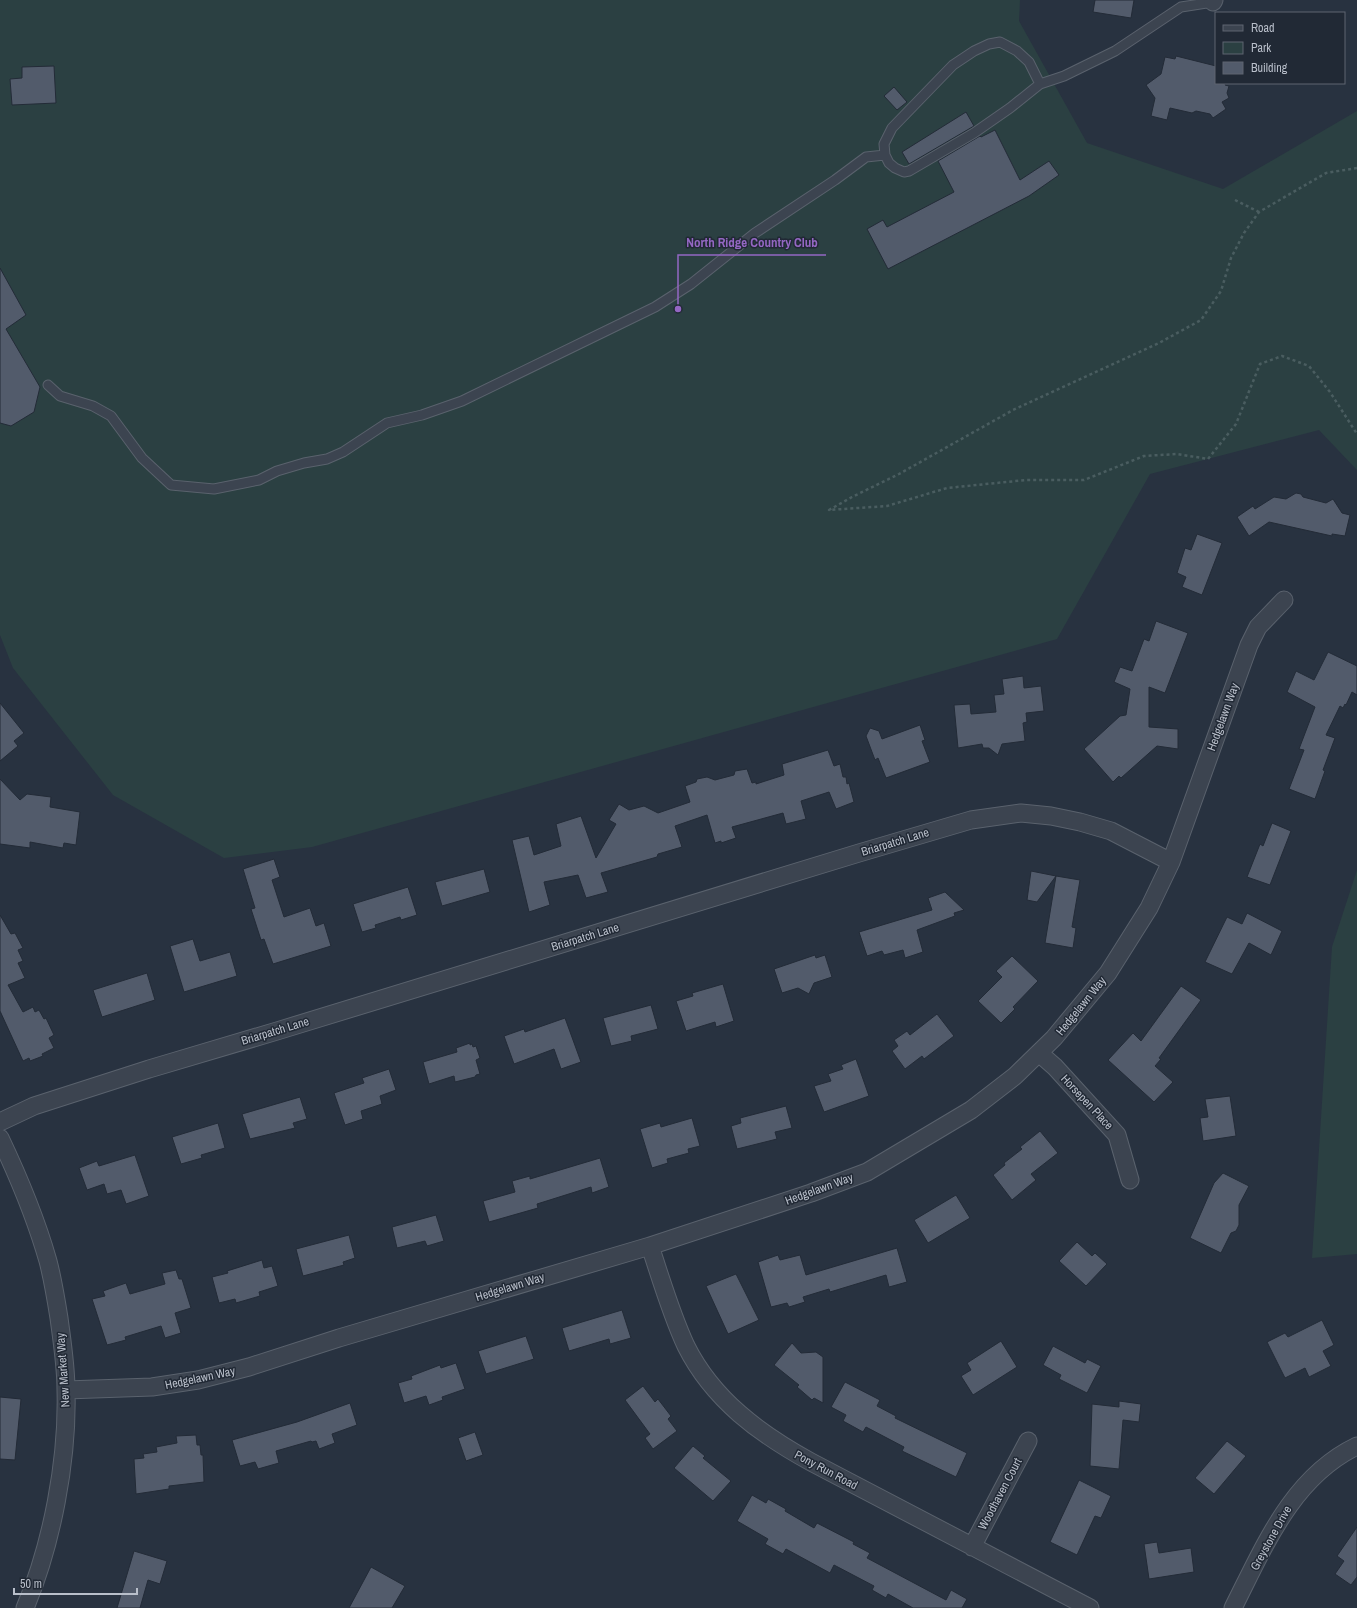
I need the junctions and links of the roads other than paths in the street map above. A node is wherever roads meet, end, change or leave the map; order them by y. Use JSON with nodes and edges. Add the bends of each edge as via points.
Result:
{"nodes":[{"id":1,"x":1214,"y":1,"type":"edge"},
{"id":2,"x":1040,"y":84,"type":"junction"},
{"id":3,"x":885,"y":155,"type":"junction"},
{"id":4,"x":48,"y":385,"type":"dead end"},
{"id":5,"x":1284,"y":600,"type":"dead end"},
{"id":6,"x":1171,"y":862,"type":"junction"},
{"id":7,"x":1039,"y":1053,"type":"junction"},
{"id":8,"x":0,"y":1122,"type":"edge"},
{"id":9,"x":0,"y":1138,"type":"edge"},
{"id":10,"x":1130,"y":1180,"type":"dead end"},
{"id":11,"x":650,"y":1246,"type":"junction"},
{"id":12,"x":66,"y":1390,"type":"junction"},
{"id":13,"x":1028,"y":1440,"type":"dead end"},
{"id":14,"x":1357,"y":1446,"type":"edge"},
{"id":15,"x":972,"y":1546,"type":"junction"},
{"id":16,"x":25,"y":1608,"type":"edge"},
{"id":17,"x":1090,"y":1608,"type":"edge"},
{"id":18,"x":1233,"y":1608,"type":"edge"}],
"edges":[{"from":1,"to":2,"type":"lane","via":[[1181,7],[1115,51],[1064,76]]},
{"from":2,"to":3,"type":"lane","via":[[974,133],[909,171],[894,168]]},
{"from":2,"to":3,"type":"lane","via":[[1028,62],[1017,51],[1000,42],[989,44],[953,65],[892,128],[884,144]]},
{"from":3,"to":4,"type":"lane","via":[[866,157],[755,233],[691,284],[654,307],[462,401],[422,415],[387,423],[328,459],[277,471],[260,480],[214,489],[171,485],[142,458],[111,416],[93,406],[60,396]]},
{"from":5,"to":6,"type":"street","name":"Hedgelawn Way","via":[[1258,627],[1249,645]]},
{"from":6,"to":7,"type":"street","name":"Hedgelawn Way","via":[[1150,908],[1108,973]]},
{"from":6,"to":8,"type":"street","name":"Briarpatch Lane","via":[[1111,831],[1080,822],[1021,813],[971,820],[148,1069],[34,1106]]},
{"from":7,"to":10,"type":"street","name":"Horsepen Place","via":[[1056,1067],[1118,1135]]},
{"from":7,"to":11,"type":"street","name":"Hedgelawn Way","via":[[972,1110],[867,1172]]},
{"from":9,"to":12,"type":"street","name":"New Market Way","via":[[27,1199],[48,1262],[61,1331]]},
{"from":11,"to":12,"type":"street","name":"Hedgelawn Way","via":[[249,1367],[198,1380],[152,1387]]},
{"from":11,"to":15,"type":"street","name":"Pony Run Road","via":[[686,1346],[698,1366],[730,1405],[777,1444]]},
{"from":12,"to":16,"type":"street","name":"New Market Way","via":[[59,1487],[50,1529]]},
{"from":13,"to":15,"type":"street","name":"Woodhaven Court"},
{"from":14,"to":18,"type":"street","name":"Greystone Drive","via":[[1333,1460],[1294,1497]]},
{"from":15,"to":17,"type":"street","name":"Pony Run Road"}]}
